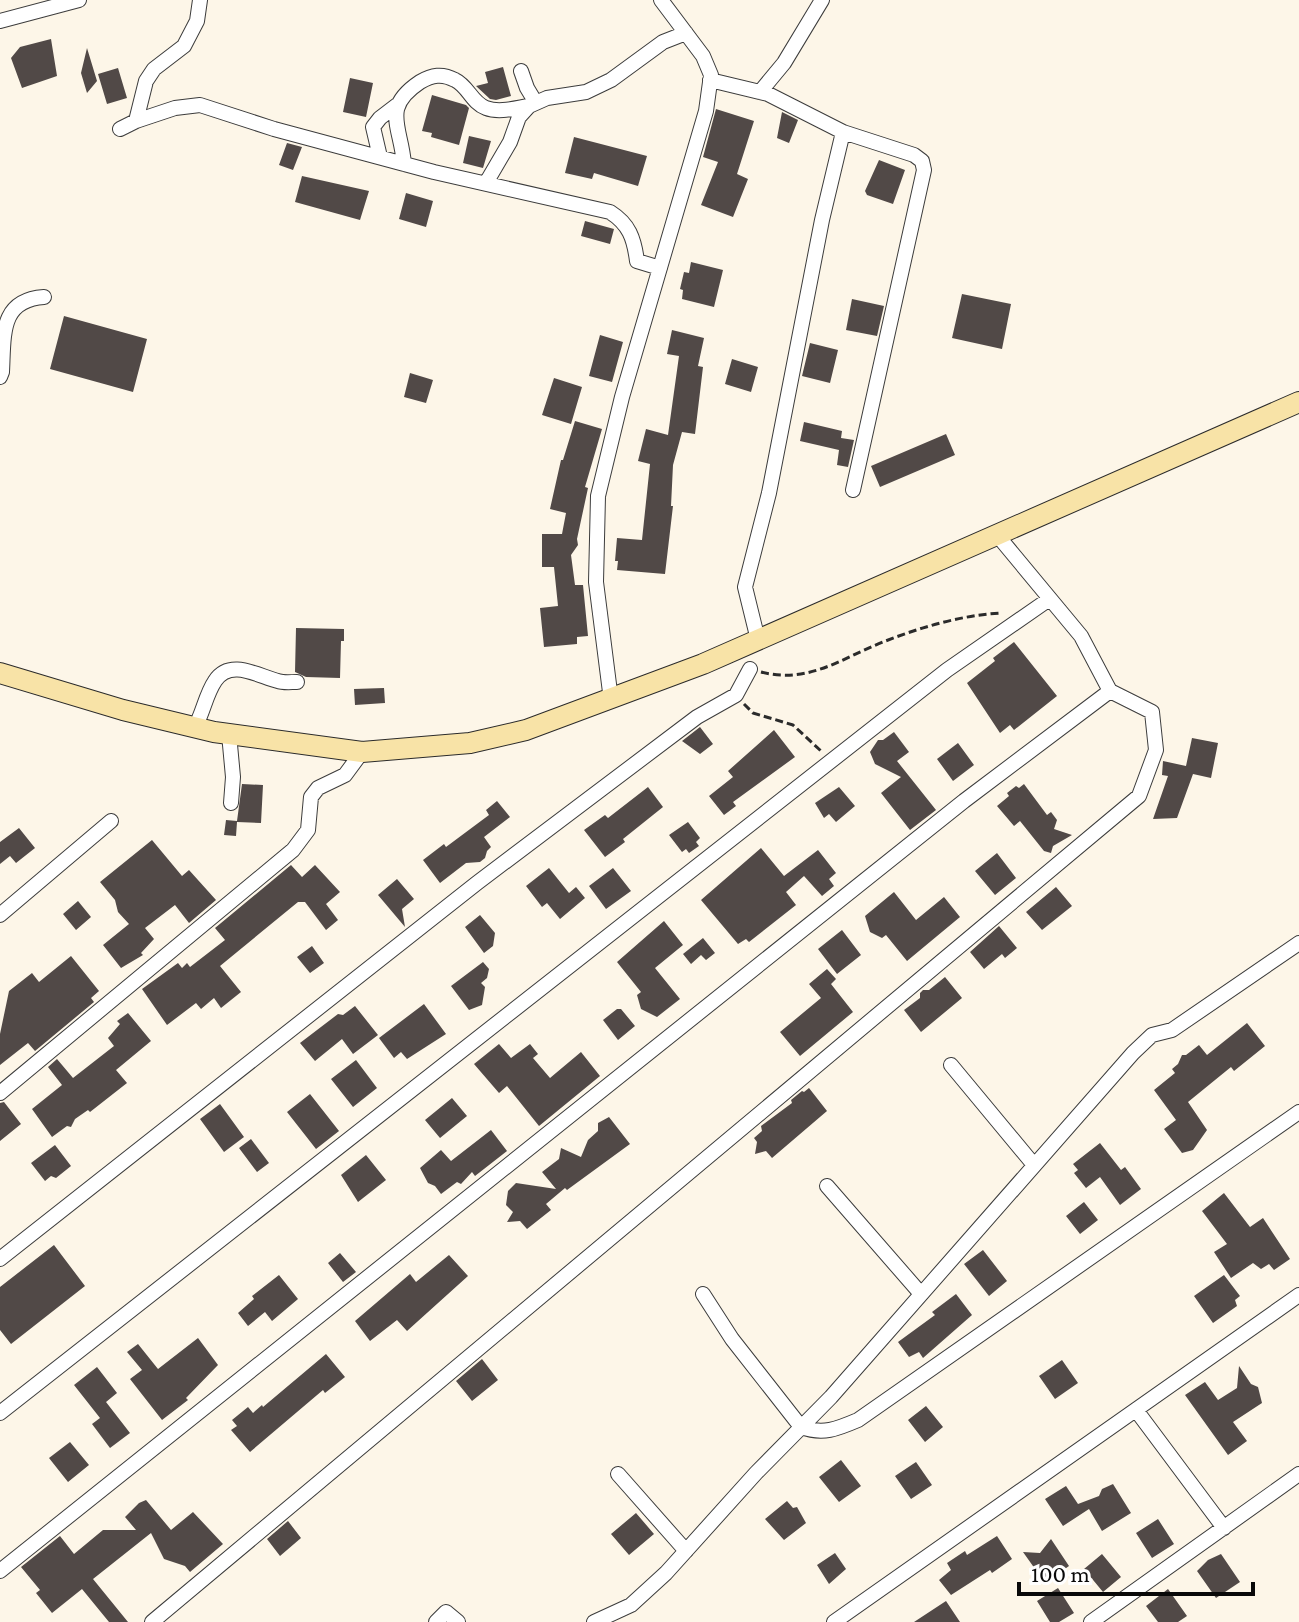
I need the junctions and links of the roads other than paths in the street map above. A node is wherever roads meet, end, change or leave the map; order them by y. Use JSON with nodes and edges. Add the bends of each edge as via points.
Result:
{"nodes":[{"id":1,"x":79,"y":0,"type":"edge"},
{"id":2,"x":200,"y":0,"type":"edge"},
{"id":3,"x":661,"y":0,"type":"edge"},
{"id":4,"x":822,"y":0,"type":"edge"},
{"id":5,"x":0,"y":21,"type":"edge"},
{"id":6,"x":686,"y":33,"type":"junction"},
{"id":7,"x":521,"y":71,"type":"dead end"},
{"id":8,"x":710,"y":80,"type":"junction"},
{"id":9,"x":760,"y":92,"type":"junction"},
{"id":10,"x":533,"y":104,"type":"junction"},
{"id":11,"x":397,"y":105,"type":"junction"},
{"id":12,"x":136,"y":121,"type":"junction"},
{"id":13,"x":120,"y":129,"type":"dead end"},
{"id":14,"x":843,"y":132,"type":"junction"},
{"id":15,"x":380,"y":157,"type":"junction"},
{"id":16,"x":404,"y":164,"type":"junction"},
{"id":17,"x":486,"y":183,"type":"junction"},
{"id":18,"x":660,"y":268,"type":"junction"},
{"id":19,"x":44,"y":297,"type":"dead end"},
{"id":20,"x":0,"y":377,"type":"edge"},
{"id":21,"x":1299,"y":402,"type":"edge"},
{"id":22,"x":853,"y":490,"type":"dead end"},
{"id":23,"x":998,"y":536,"type":"junction"},
{"id":24,"x":1048,"y":600,"type":"junction"},
{"id":25,"x":758,"y":640,"type":"junction"},
{"id":26,"x":750,"y":669,"type":"road end"},
{"id":27,"x":0,"y":673,"type":"edge"},
{"id":28,"x":297,"y":682,"type":"dead end"},
{"id":29,"x":1110,"y":691,"type":"junction"},
{"id":30,"x":611,"y":700,"type":"junction"},
{"id":31,"x":195,"y":727,"type":"junction"},
{"id":32,"x":229,"y":734,"type":"junction"},
{"id":33,"x":362,"y":752,"type":"junction"},
{"id":34,"x":231,"y":803,"type":"dead end"},
{"id":35,"x":111,"y":821,"type":"dead end"},
{"id":36,"x":0,"y":915,"type":"edge"},
{"id":37,"x":1299,"y":943,"type":"edge"},
{"id":38,"x":951,"y":1065,"type":"dead end"},
{"id":39,"x":0,"y":1093,"type":"edge"},
{"id":40,"x":1299,"y":1112,"type":"edge"},
{"id":41,"x":1034,"y":1165,"type":"junction"},
{"id":42,"x":827,"y":1186,"type":"dead end"},
{"id":43,"x":0,"y":1259,"type":"edge"},
{"id":44,"x":703,"y":1294,"type":"dead end"},
{"id":45,"x":921,"y":1294,"type":"junction"},
{"id":46,"x":1299,"y":1295,"type":"edge"},
{"id":47,"x":1136,"y":1410,"type":"junction"},
{"id":48,"x":0,"y":1413,"type":"edge"},
{"id":49,"x":801,"y":1427,"type":"junction"},
{"id":50,"x":618,"y":1474,"type":"dead end"},
{"id":51,"x":1299,"y":1474,"type":"edge"},
{"id":52,"x":1224,"y":1528,"type":"junction"},
{"id":53,"x":686,"y":1551,"type":"junction"},
{"id":54,"x":0,"y":1571,"type":"edge"},
{"id":55,"x":631,"y":1605,"type":"junction"},
{"id":56,"x":599,"y":1621,"type":"edge"},
{"id":57,"x":152,"y":1622,"type":"edge"},
{"id":58,"x":436,"y":1622,"type":"edge"},
{"id":59,"x":458,"y":1622,"type":"edge"},
{"id":60,"x":619,"y":1622,"type":"edge"},
{"id":61,"x":834,"y":1622,"type":"edge"},
{"id":62,"x":1091,"y":1622,"type":"edge"}],
"edges":[{"from":1,"to":5,"type":"street"},
{"from":2,"to":12,"type":"street","via":[[197,21],[184,46],[146,81]]},
{"from":3,"to":6,"type":"street"},
{"from":4,"to":9,"type":"street"},
{"from":6,"to":8,"type":"street","via":[[703,56]]},
{"from":6,"to":10,"type":"street","via":[[586,92]]},
{"from":7,"to":10,"type":"street"},
{"from":8,"to":9,"type":"street"},
{"from":8,"to":18,"type":"street","via":[[706,111]]},
{"from":9,"to":14,"type":"street"},
{"from":10,"to":11,"type":"street","via":[[488,109],[459,82],[443,75],[420,83]]},
{"from":10,"to":17,"type":"street","via":[[519,117]]},
{"from":11,"to":15,"type":"street","via":[[373,127]]},
{"from":11,"to":16,"type":"street"},
{"from":12,"to":13,"type":"street"},
{"from":12,"to":15,"type":"street","via":[[200,105]]},
{"from":14,"to":22,"type":"street","via":[[914,155],[924,170]]},
{"from":14,"to":25,"type":"street","via":[[745,587]]},
{"from":15,"to":16,"type":"street"},
{"from":16,"to":17,"type":"street"},
{"from":17,"to":18,"type":"street","via":[[610,212],[630,230],[637,261]]},
{"from":18,"to":30,"type":"street","via":[[598,496],[596,582]]},
{"from":19,"to":20,"type":"street","via":[[13,305],[5,317]]},
{"from":21,"to":23,"type":"main road"},
{"from":23,"to":24,"type":"street"},
{"from":23,"to":25,"type":"main road"},
{"from":24,"to":29,"type":"street","via":[[1081,636]]},
{"from":24,"to":48,"type":"street","via":[[947,670]]},
{"from":25,"to":30,"type":"main road"},
{"from":26,"to":43,"type":"street","via":[[736,695],[697,717],[489,874]]},
{"from":27,"to":31,"type":"main road"},
{"from":28,"to":31,"type":"street","via":[[279,682],[242,669],[226,671],[212,685]]},
{"from":29,"to":54,"type":"street","via":[[964,801]]},
{"from":29,"to":57,"type":"street","via":[[1152,712],[1156,750],[1139,796]]},
{"from":30,"to":33,"type":"main road","via":[[470,743]]},
{"from":31,"to":32,"type":"main road"},
{"from":32,"to":33,"type":"main road"},
{"from":32,"to":34,"type":"street"},
{"from":33,"to":39,"type":"street","via":[[345,775],[311,797],[308,830],[293,850]]},
{"from":35,"to":36,"type":"street"},
{"from":37,"to":41,"type":"street","via":[[1172,1030],[1152,1035]]},
{"from":38,"to":41,"type":"street"},
{"from":40,"to":49,"type":"street","via":[[858,1420],[832,1432]]},
{"from":41,"to":45,"type":"street"},
{"from":42,"to":45,"type":"street"},
{"from":44,"to":49,"type":"street"},
{"from":45,"to":49,"type":"street"},
{"from":46,"to":47,"type":"street"},
{"from":47,"to":52,"type":"street"},
{"from":47,"to":61,"type":"street"},
{"from":49,"to":53,"type":"street"},
{"from":50,"to":53,"type":"street"},
{"from":51,"to":52,"type":"street"},
{"from":52,"to":62,"type":"street"},
{"from":53,"to":55,"type":"street"},
{"from":55,"to":56,"type":"street"},
{"from":55,"to":60,"type":"street"},
{"from":58,"to":59,"type":"street","via":[[446,1612]]}]}
